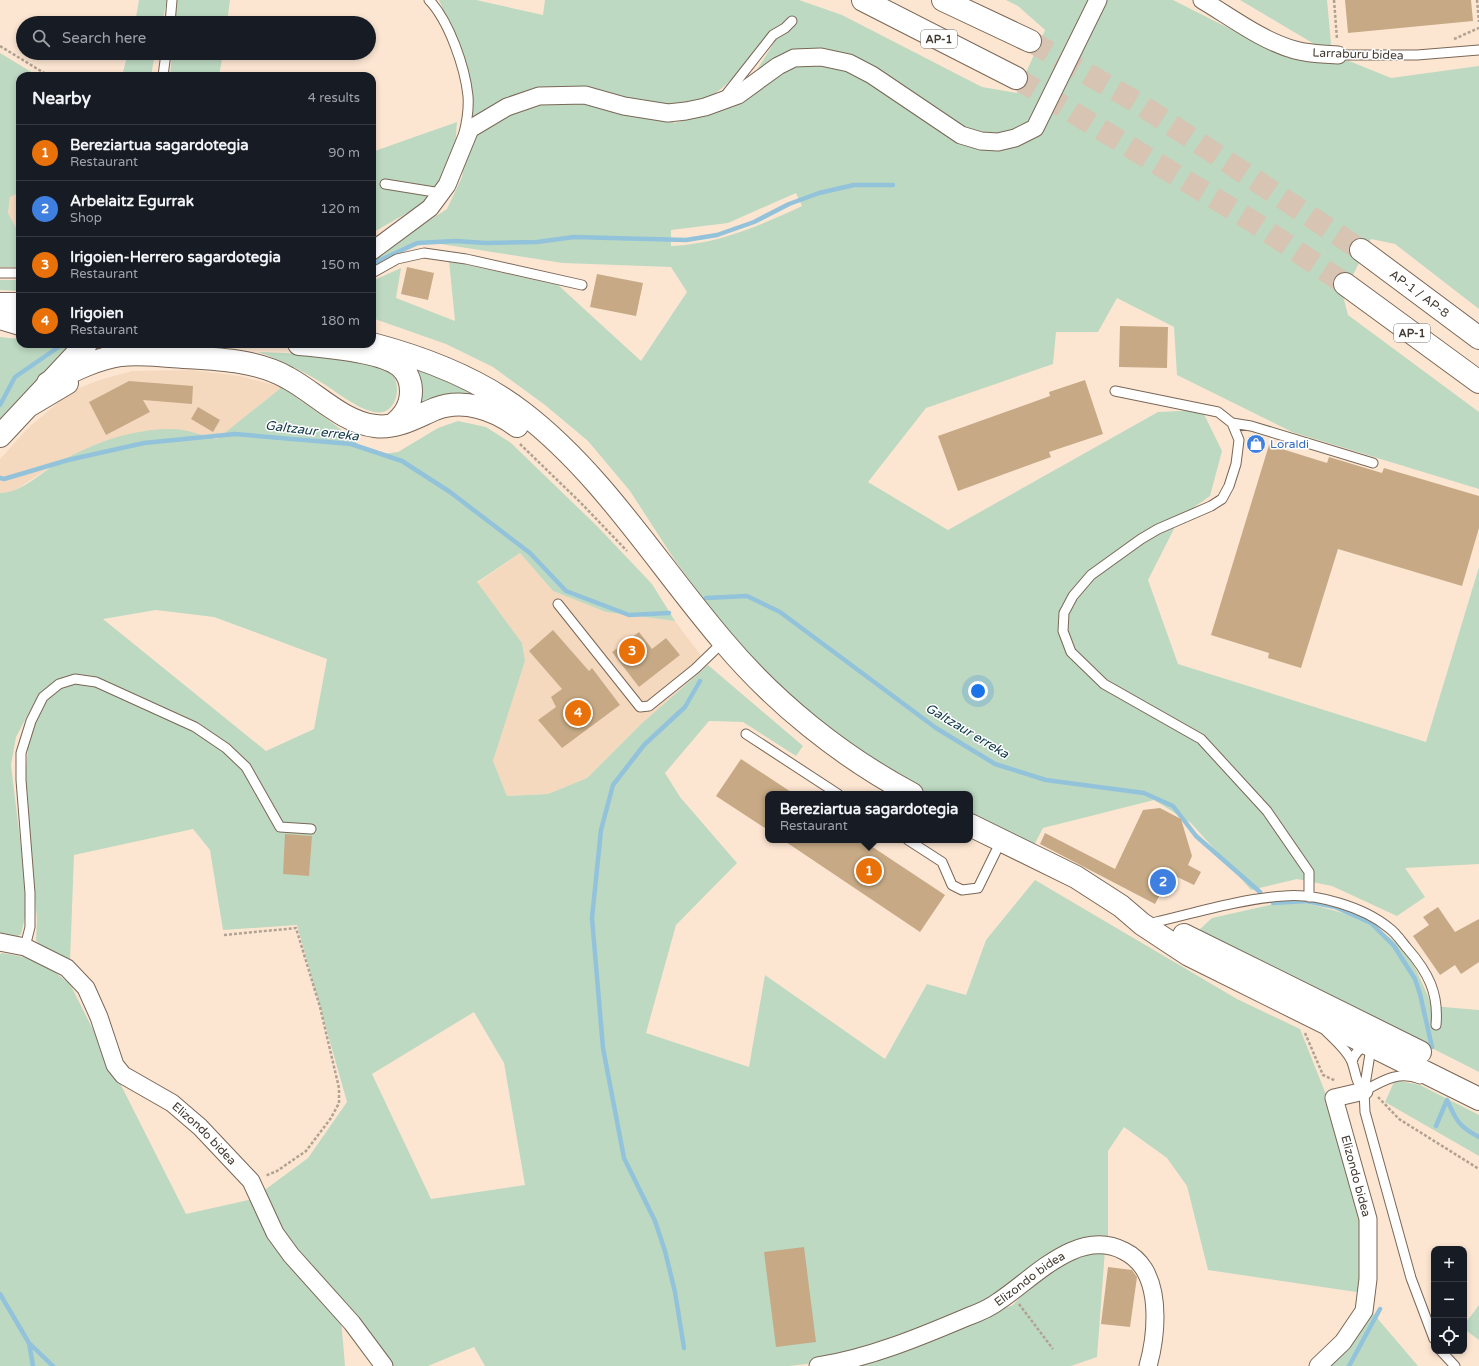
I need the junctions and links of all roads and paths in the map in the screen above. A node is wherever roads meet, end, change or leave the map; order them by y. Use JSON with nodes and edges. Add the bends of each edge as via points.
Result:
{"nodes":[{"id":1,"x":172,"y":0,"type":"edge"},
{"id":2,"x":429,"y":0,"type":"edge"},
{"id":3,"x":863,"y":0,"type":"edge"},
{"id":4,"x":943,"y":0,"type":"edge"},
{"id":5,"x":1098,"y":0,"type":"edge"},
{"id":6,"x":1202,"y":0,"type":"edge"},
{"id":7,"x":1334,"y":0,"type":"edge"},
{"id":8,"x":1477,"y":0,"type":"edge"},
{"id":9,"x":171,"y":16,"type":"edge"},
{"id":10,"x":792,"y":20,"type":"dead end"},
{"id":11,"x":1479,"y":22,"type":"edge"},
{"id":12,"x":1030,"y":41,"type":"tunnel mouth"},
{"id":13,"x":0,"y":46,"type":"edge"},
{"id":14,"x":1479,"y":50,"type":"edge"},
{"id":15,"x":1338,"y":55,"type":"junction"},
{"id":16,"x":16,"y":56,"type":"edge"},
{"id":17,"x":23,"y":60,"type":"edge"},
{"id":18,"x":165,"y":60,"type":"edge"},
{"id":19,"x":42,"y":72,"type":"edge"},
{"id":20,"x":164,"y":72,"type":"edge"},
{"id":21,"x":1016,"y":78,"type":"tunnel mouth"},
{"id":22,"x":721,"y":101,"type":"junction"},
{"id":23,"x":459,"y":158,"type":"junction"},
{"id":24,"x":385,"y":184,"type":"dead end"},
{"id":25,"x":441,"y":194,"type":"junction"},
{"id":26,"x":376,"y":248,"type":"edge"},
{"id":27,"x":1361,"y":250,"type":"tunnel mouth"},
{"id":28,"x":376,"y":271,"type":"edge"},
{"id":29,"x":0,"y":273,"type":"edge"},
{"id":30,"x":16,"y":273,"type":"edge"},
{"id":31,"x":1345,"y":284,"type":"tunnel mouth"},
{"id":32,"x":582,"y":285,"type":"dead end"},
{"id":33,"x":0,"y":304,"type":"edge"},
{"id":34,"x":16,"y":304,"type":"edge"},
{"id":35,"x":0,"y":314,"type":"edge"},
{"id":36,"x":16,"y":314,"type":"edge"},
{"id":37,"x":0,"y":318,"type":"edge"},
{"id":38,"x":16,"y":323,"type":"edge"},
{"id":39,"x":376,"y":332,"type":"edge"},
{"id":40,"x":1479,"y":338,"type":"edge"},
{"id":41,"x":376,"y":345,"type":"edge"},
{"id":42,"x":334,"y":348,"type":"edge"},
{"id":43,"x":99,"y":353,"type":"edge"},
{"id":44,"x":1479,"y":382,"type":"edge"},
{"id":45,"x":1115,"y":391,"type":"dead end"},
{"id":46,"x":30,"y":405,"type":"junction"},
{"id":47,"x":1232,"y":422,"type":"junction"},
{"id":48,"x":393,"y":425,"type":"junction"},
{"id":49,"x":0,"y":436,"type":"edge"},
{"id":50,"x":550,"y":436,"type":"junction"},
{"id":51,"x":518,"y":442,"type":"dead end"},
{"id":52,"x":1373,"y":463,"type":"dead end"},
{"id":53,"x":620,"y":513,"type":"junction"},
{"id":54,"x":630,"y":555,"type":"dead end"},
{"id":55,"x":558,"y":604,"type":"dead end"},
{"id":56,"x":723,"y":642,"type":"junction"},
{"id":57,"x":746,"y":734,"type":"dead end"},
{"id":58,"x":833,"y":791,"type":"edge"},
{"id":59,"x":907,"y":791,"type":"edge"},
{"id":60,"x":973,"y":827,"type":"edge"},
{"id":61,"x":311,"y":829,"type":"dead end"},
{"id":62,"x":1001,"y":841,"type":"junction"},
{"id":63,"x":913,"y":843,"type":"edge"},
{"id":64,"x":1309,"y":897,"type":"junction"},
{"id":65,"x":1121,"y":906,"type":"junction"},
{"id":66,"x":1156,"y":922,"type":"junction"},
{"id":67,"x":224,"y":935,"type":"dead end"},
{"id":68,"x":0,"y":942,"type":"edge"},
{"id":69,"x":25,"y":947,"type":"junction"},
{"id":70,"x":1216,"y":951,"type":"junction"},
{"id":71,"x":1303,"y":1012,"type":"junction"},
{"id":72,"x":1436,"y":1024,"type":"dead end"},
{"id":73,"x":1372,"y":1040,"type":"junction"},
{"id":74,"x":1352,"y":1062,"type":"junction"},
{"id":75,"x":1479,"y":1082,"type":"edge"},
{"id":76,"x":1479,"y":1091,"type":"edge"},
{"id":77,"x":1371,"y":1094,"type":"junction"},
{"id":78,"x":1479,"y":1099,"type":"edge"},
{"id":79,"x":1479,"y":1107,"type":"edge"},
{"id":80,"x":1479,"y":1169,"type":"edge"},
{"id":81,"x":251,"y":1181,"type":"junction"},
{"id":82,"x":1011,"y":1293,"type":"junction"},
{"id":83,"x":1431,"y":1331,"type":"edge"},
{"id":84,"x":1053,"y":1348,"type":"dead end"},
{"id":85,"x":1444,"y":1354,"type":"edge"},
{"id":86,"x":384,"y":1366,"type":"edge"},
{"id":87,"x":818,"y":1366,"type":"edge"},
{"id":88,"x":1148,"y":1366,"type":"edge"},
{"id":89,"x":1318,"y":1366,"type":"edge"},
{"id":90,"x":1455,"y":1366,"type":"edge"}],
"edges":[{"from":1,"to":9,"type":"lane"},
{"from":2,"to":23,"type":"lane","via":[[437,8],[448,30],[461,63],[468,96],[467,119]]},
{"from":3,"to":21,"type":"main road","number":"AP-1"},
{"from":4,"to":12,"type":"main road"},
{"from":5,"to":22,"type":"street","via":[[1035,128],[1015,138],[981,142],[961,135],[872,75],[850,63],[821,57],[794,58],[778,66],[738,95]]},
{"from":6,"to":15,"type":"street","name":"Larraburu bidea","via":[[1275,42],[1295,50]]},
{"from":7,"to":15,"type":"path"},
{"from":8,"to":11,"type":"path"},
{"from":10,"to":22,"type":"lane","via":[[773,35]]},
{"from":13,"to":16,"type":"path"},
{"from":14,"to":15,"type":"lane","name":"Larraburu bidea","via":[[1417,55]]},
{"from":17,"to":19,"type":"path"},
{"from":18,"to":20,"type":"lane"},
{"from":22,"to":23,"type":"street","via":[[705,107],[668,113],[624,106],[585,95],[539,96],[507,107],[470,129]]},
{"from":23,"to":25,"type":"street"},
{"from":24,"to":25,"type":"lane"},
{"from":25,"to":26,"type":"street","via":[[430,208]]},
{"from":27,"to":40,"type":"main road","name":"AP-1 / AP-8"},
{"from":28,"to":32,"type":"lane","via":[[397,259],[424,253],[466,259]]},
{"from":29,"to":30,"type":"lane"},
{"from":31,"to":44,"type":"main road","number":"AP-1"},
{"from":33,"to":34,"type":"main road"},
{"from":35,"to":36,"type":"main road"},
{"from":37,"to":38,"type":"main road"},
{"from":39,"to":50,"type":"main road","via":[[432,350],[492,380],[533,411],[546,425]]},
{"from":41,"to":50,"type":"main road","via":[[419,358],[463,377],[521,411]]},
{"from":42,"to":48,"type":"main road","via":[[375,356],[400,366],[409,381],[410,397],[405,413]]},
{"from":43,"to":46,"type":"main road","via":[[64,384]]},
{"from":43,"to":46,"type":"main road","via":[[48,383]]},
{"from":43,"to":48,"type":"main road","via":[[142,359],[168,356],[224,360],[269,370],[287,377],[364,424],[383,427]]},
{"from":45,"to":47,"type":"lane","via":[[1218,412]]},
{"from":46,"to":49,"type":"main road"},
{"from":47,"to":52,"type":"lane"},
{"from":47,"to":64,"type":"lane","via":[[1239,440],[1234,471],[1222,499],[1158,529],[1091,575],[1073,596],[1064,613],[1064,631],[1071,652],[1104,684],[1202,739],[1267,811],[1309,872]]},
{"from":48,"to":53,"type":"main road","via":[[408,422],[444,406],[470,406],[494,411],[536,439],[588,492]]},
{"from":50,"to":53,"type":"main road","via":[[573,458]]},
{"from":51,"to":54,"type":"path"},
{"from":53,"to":56,"type":"main road"},
{"from":55,"to":56,"type":"lane","via":[[640,707],[649,706],[695,669]]},
{"from":56,"to":59,"type":"main road","via":[[799,717],[855,760]]},
{"from":57,"to":58,"type":"lane"},
{"from":60,"to":62,"type":"main road"},
{"from":61,"to":69,"type":"lane","via":[[280,827],[246,767],[226,748],[195,727],[96,682],[75,679],[59,684],[43,697],[31,721],[21,753],[30,894],[30,927]]},
{"from":62,"to":63,"type":"lane","via":[[978,888],[962,890],[952,885],[942,862]]},
{"from":62,"to":65,"type":"main road","via":[[1076,877]]},
{"from":64,"to":66,"type":"lane","via":[[1284,896],[1239,903]]},
{"from":64,"to":72,"type":"lane","via":[[1361,911],[1390,928],[1415,957],[1434,988]]},
{"from":65,"to":66,"type":"main road"},
{"from":65,"to":71,"type":"main road","via":[[1142,924],[1189,955]]},
{"from":66,"to":70,"type":"main road"},
{"from":67,"to":81,"type":"path","via":[[296,928],[320,1007],[339,1088],[339,1103],[306,1151],[277,1172]]},
{"from":68,"to":69,"type":"street","name":"Elizondo bidea"},
{"from":69,"to":81,"type":"street","name":"Elizondo bidea","via":[[67,968],[86,988],[116,1065],[123,1075],[172,1103],[200,1127]]},
{"from":70,"to":73,"type":"main road","via":[[1233,966]]},
{"from":70,"to":75,"type":"main road"},
{"from":71,"to":73,"type":"main road"},
{"from":71,"to":74,"type":"lane","via":[[1338,1043]]},
{"from":73,"to":74,"type":"lane","via":[[1361,1047]]},
{"from":73,"to":76,"type":"main road"},
{"from":73,"to":77,"type":"lane"},
{"from":73,"to":78,"type":"main road"},
{"from":74,"to":77,"type":"lane","via":[[1356,1081]]},
{"from":77,"to":79,"type":"lane","via":[[1389,1077],[1400,1075],[1417,1078]]},
{"from":77,"to":80,"type":"path","via":[[1399,1119]]},
{"from":77,"to":83,"type":"lane","via":[[1365,1112],[1411,1278]]},
{"from":77,"to":89,"type":"street","name":"Elizondo bidea","via":[[1334,1098],[1368,1219],[1368,1279],[1364,1311],[1343,1342]]},
{"from":81,"to":86,"type":"street","name":"Elizondo bidea","via":[[275,1233],[290,1255],[352,1323]]},
{"from":82,"to":84,"type":"path"},
{"from":82,"to":87,"type":"street","name":"Elizondo bidea","via":[[967,1317],[890,1346],[837,1363]]},
{"from":82,"to":88,"type":"street","name":"Elizondo bidea","via":[[1029,1277],[1086,1246],[1102,1244],[1131,1255],[1148,1275],[1152,1289],[1153,1337]]},
{"from":85,"to":90,"type":"lane"}]}
